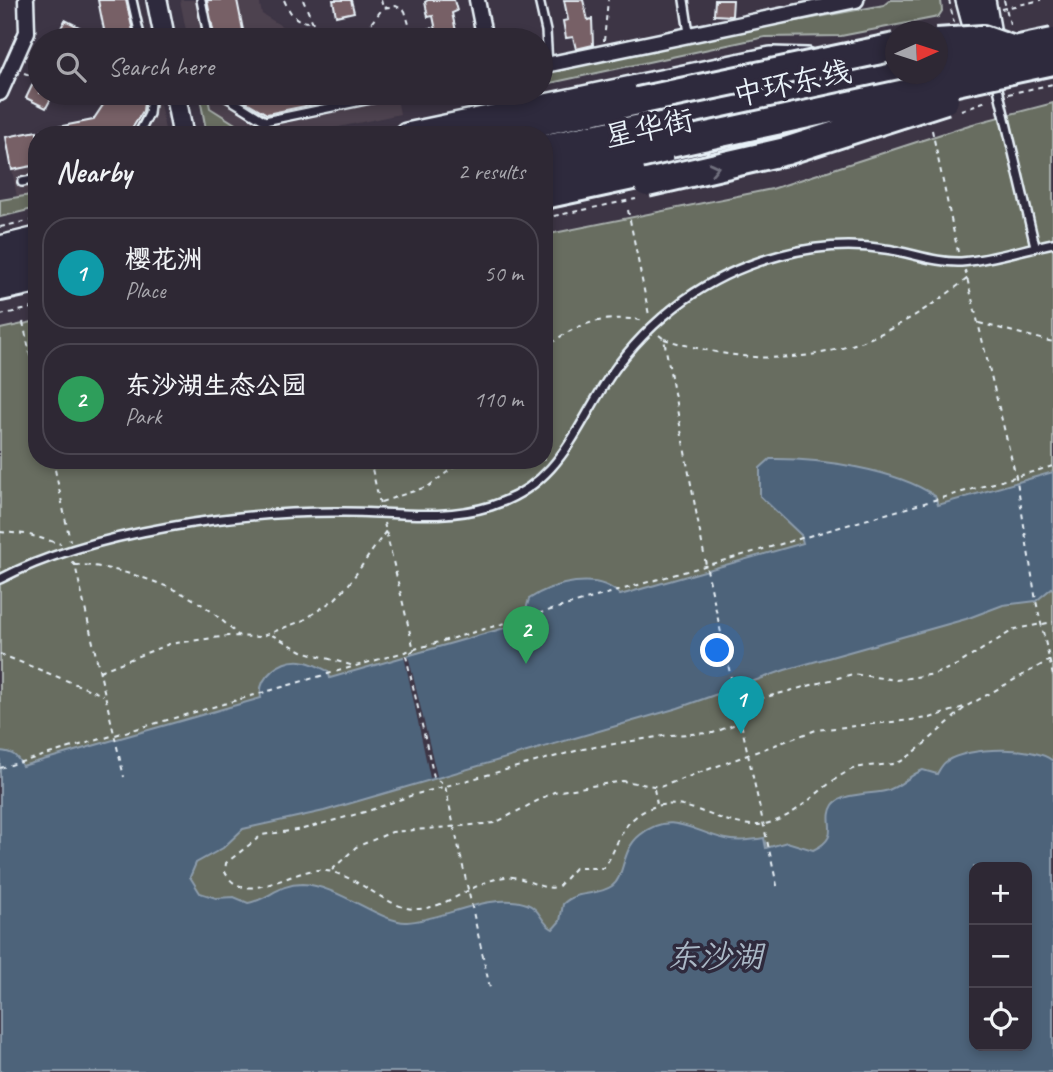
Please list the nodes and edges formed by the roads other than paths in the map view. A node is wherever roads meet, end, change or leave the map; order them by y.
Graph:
1 (26, 0) edge
2 (132, 0) edge
3 (157, 0) edge
4 (201, 0) edge
5 (477, 0) edge
6 (539, 0) edge
7 (684, 0) edge
8 (856, 0) edge
9 (966, 0) edge
10 (985, 0) edge
11 (138, 28) edge
12 (163, 28) edge
13 (207, 28) edge
14 (483, 28) edge
15 (545, 28) edge
16 (1053, 30) edge
17 (689, 33) junction
18 (948, 41) edge
19 (1053, 42) edge
20 (885, 49) edge
21 (948, 51) edge
22 (1000, 58) junction
23 (885, 61) edge
24 (1053, 61) edge
25 (553, 63) edge
26 (948, 65) edge
27 (852, 68) junction
28 (1053, 70) edge
29 (885, 78) edge
30 (0, 93) edge
31 (150, 105) edge
32 (177, 105) edge
33 (239, 105) edge
34 (342, 105) edge
35 (551, 105) edge
36 (553, 105) edge
37 (143, 126) edge
38 (181, 126) edge
39 (450, 126) edge
40 (521, 126) edge
41 (553, 132) edge
42 (553, 146) edge
43 (693, 151) junction
44 (553, 169) edge
45 (28, 181) edge
46 (553, 181) edge
47 (22, 182) dead end
48 (553, 193) edge
49 (553, 203) edge
50 (28, 241) edge
51 (1053, 243) edge
52 (1035, 246) junction
53 (0, 248) edge
54 (28, 257) edge
55 (0, 263) edge
56 (28, 281) edge
57 (0, 287) edge
58 (28, 293) edge
59 (28, 299) edge
60 (0, 301) edge
61 (553, 467) edge
62 (551, 469) edge
63 (0, 579) edge

1 - 30 street
2 - 11 lane
3 - 12 main road
4 - 13 lane
5 - 14 street
6 - 15 lane
7 - 17 lane
8 - 17 street
9 - 22 main road
10 - 22 main road
16 - 22 main road, 星华街
17 - 25 street
18 - 22 highway, bridge
19 - 22 highway, 中环东线, bridge
20 - 40 highway, bridge
21 - 22 main road, 星华街
22 - 24 highway, 中环东线, bridge
22 - 26 highway, 中环东线, bridge
22 - 28 main road, 星华街
22 - 43 main road, 星华街
22 - 44 highway, 中环东线, bridge
49 -> 22 highway, bridge
22 - 52 lane
23 - 27 main road, 星华街
27 - 36 main road
27 - 41 main road, 星华街
29 - 42 highway, 中环东线
31 - 37 lane
32 - 38 main road
33 - 34 lane
35 - 39 main road
43 - 46 main road, 星华街
43 - 48 highway
45 - 47 lane
50 - 53 main road
51 - 52 lane
52 - 61 lane
54 - 55 highway
56 - 57 highway
58 - 60 main road
59 - 60 highway
62 - 63 lane

